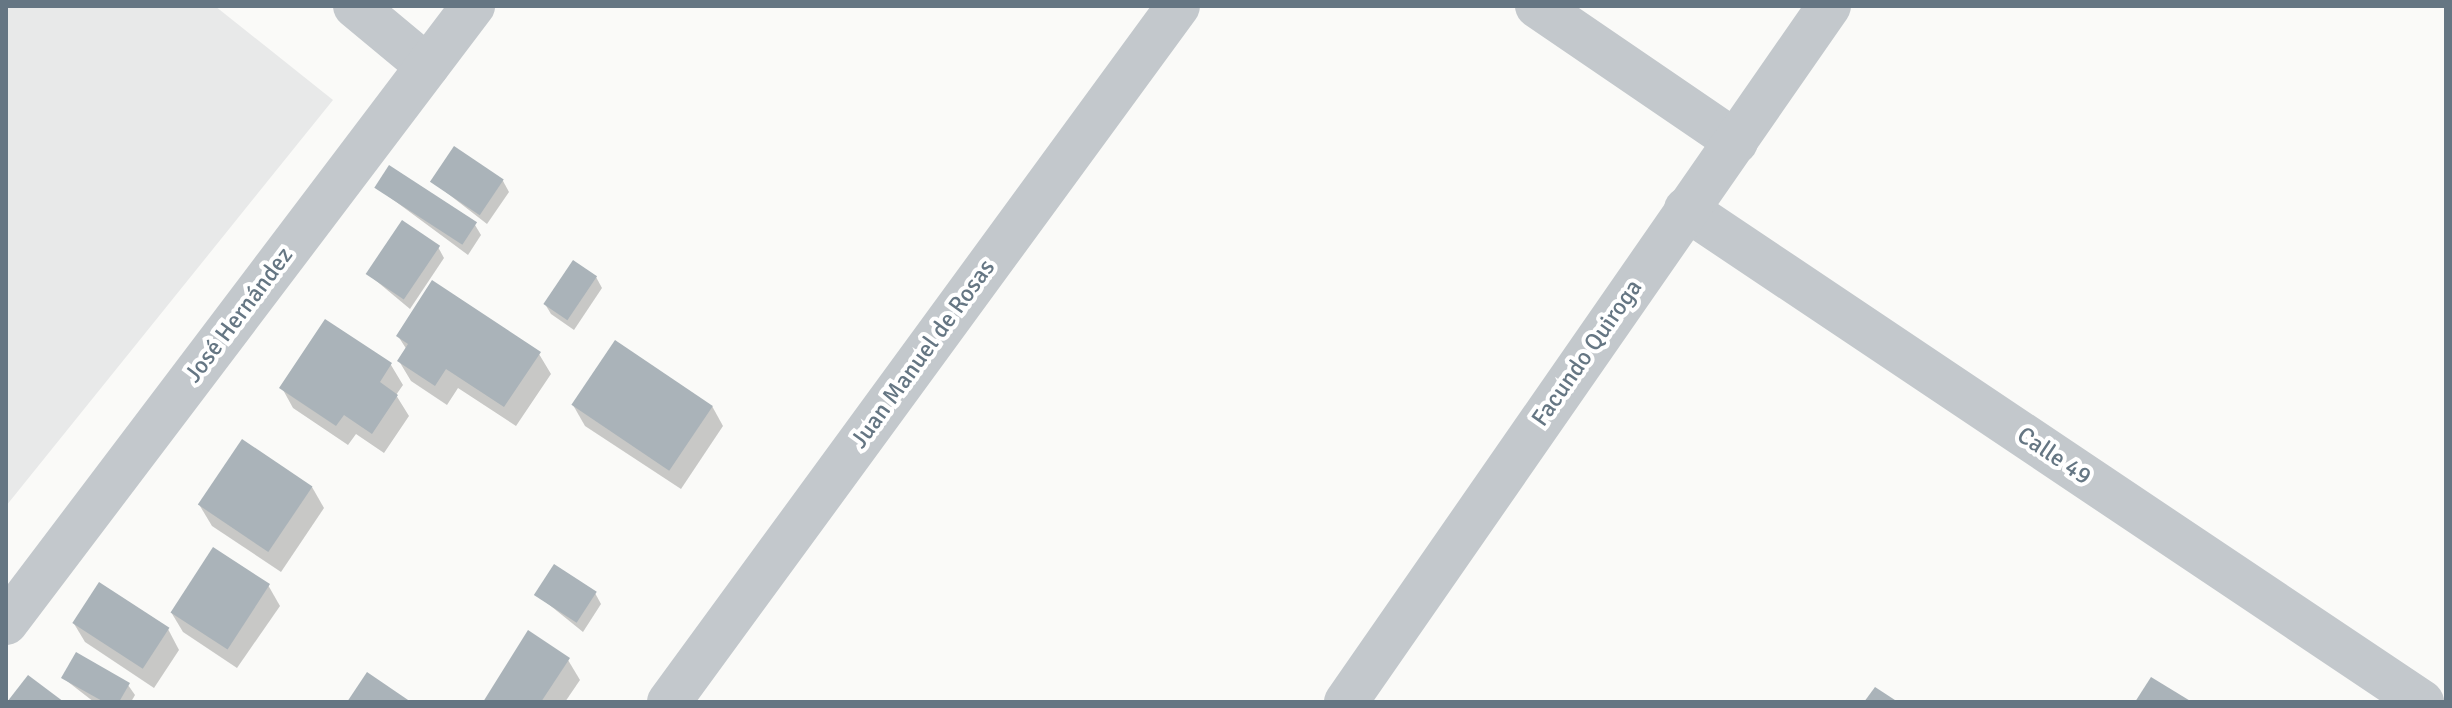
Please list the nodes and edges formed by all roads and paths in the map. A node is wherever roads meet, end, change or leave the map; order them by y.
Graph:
1 (355, 6) edge
2 (473, 6) edge
3 (1178, 6) edge
4 (1537, 6) edge
5 (1829, 6) edge
6 (427, 66) junction
7 (1736, 142) junction
8 (1686, 209) junction
9 (6, 623) edge
10 (669, 702) edge
11 (1346, 702) edge
12 (2422, 702) edge

1 - 6 street
2 - 6 street, José Hernández
3 - 10 street, Juan Manuel de Rosas
4 - 7 street
5 - 7 street, Facundo Quiroga
6 - 9 street, José Hernández
7 - 8 street, Facundo Quiroga
8 - 11 street, Facundo Quiroga
8 - 12 street, Calle 49

